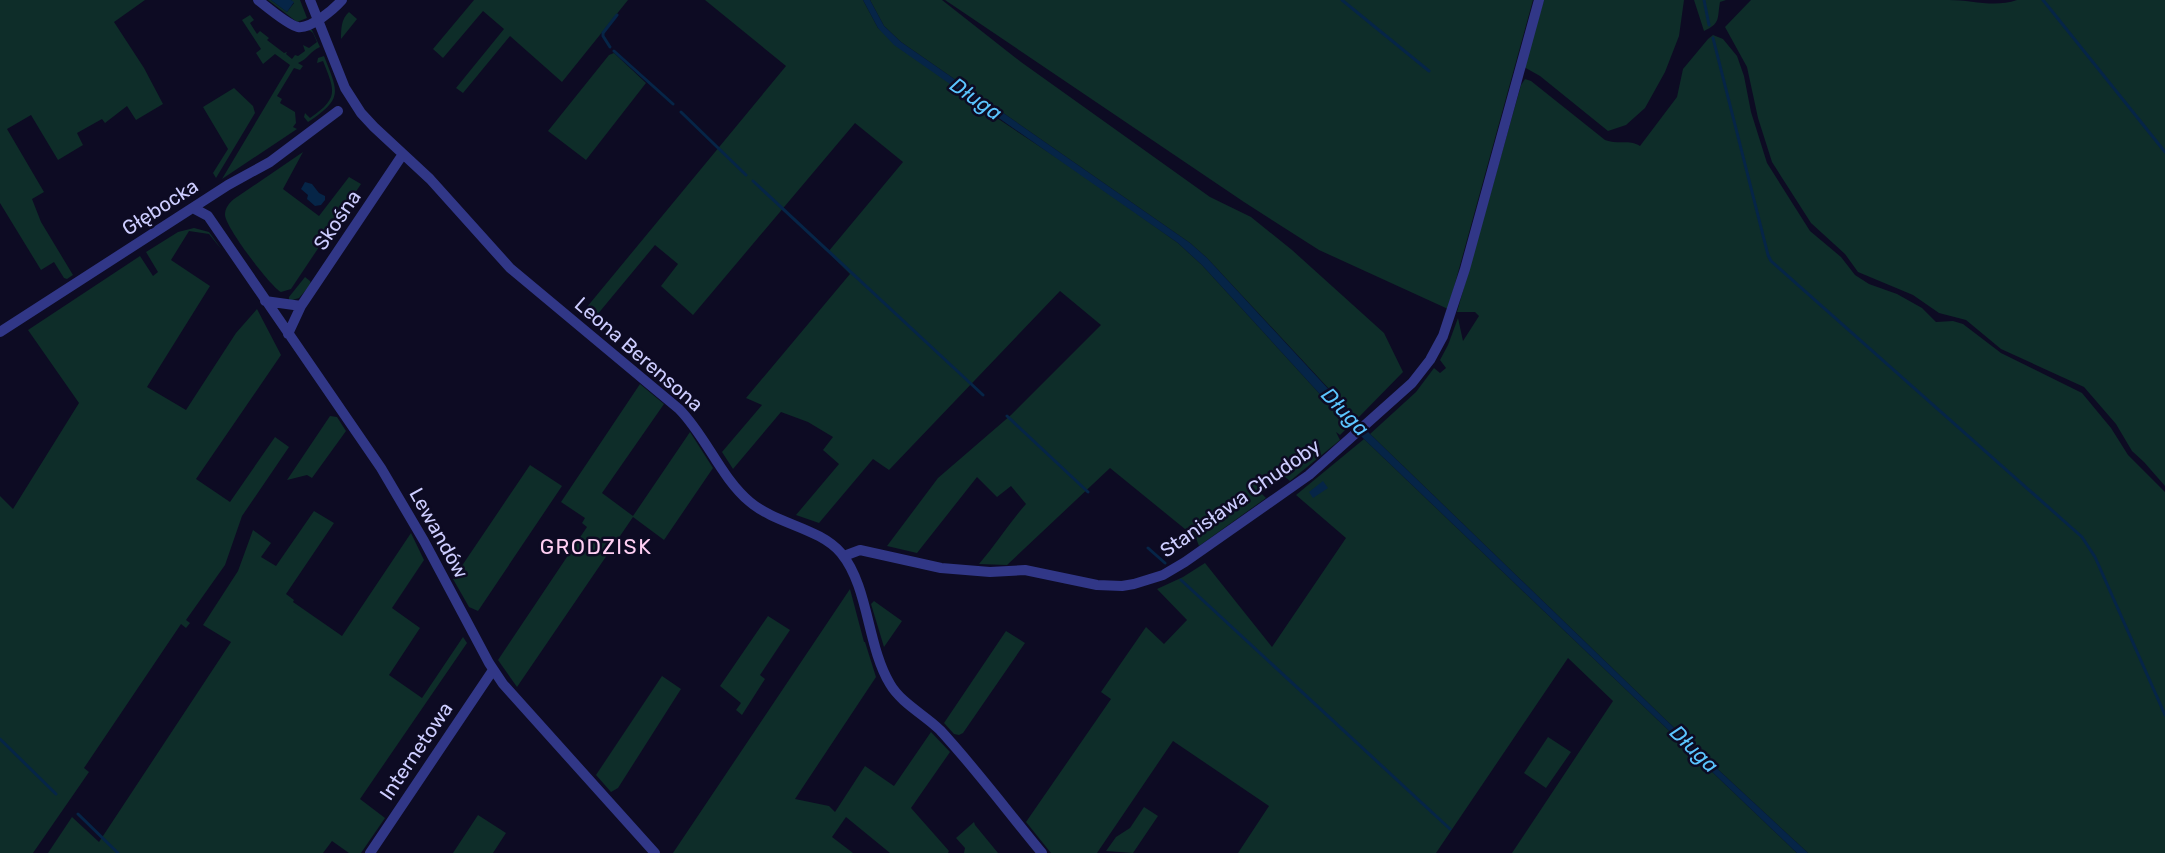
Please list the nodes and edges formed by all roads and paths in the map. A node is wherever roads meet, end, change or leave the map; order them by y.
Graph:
1 (258, 0) edge
2 (310, 0) edge
3 (342, 0) edge
4 (1539, 0) edge
5 (318, 20) junction
6 (345, 87) junction
7 (338, 111) junction
8 (361, 113) junction
9 (403, 154) junction
10 (216, 193) junction
11 (193, 208) junction
12 (208, 216) junction
13 (265, 301) junction
14 (301, 306) junction
15 (0, 332) edge
16 (288, 334) junction
17 (844, 556) junction
18 (493, 670) junction
19 (370, 853) edge
20 (655, 853) edge
21 (1042, 853) edge

1 - 5 street
2 - 5 street, Leona Berensona
3 - 5 street
4 - 17 street, Stanisława Chudoby
5 - 6 street, Leona Berensona
6 - 7 street
6 - 8 street, Leona Berensona
7 - 8 street
7 - 10 street, Głębocka
8 - 9 street, Leona Berensona
9 - 14 street, Skośna
9 - 17 street, Leona Berensona
10 - 11 street, Głębocka
10 - 12 street
11 - 12 street, Lewandów
11 - 15 street, Głębocka
12 - 13 street, Lewandów
13 - 14 street
13 - 16 street, Lewandów
14 - 16 street, Skośna
16 - 18 street, Lewandów
17 - 21 street, Leona Berensona
18 - 19 street, Internetowa
18 - 20 street, Lewandów

